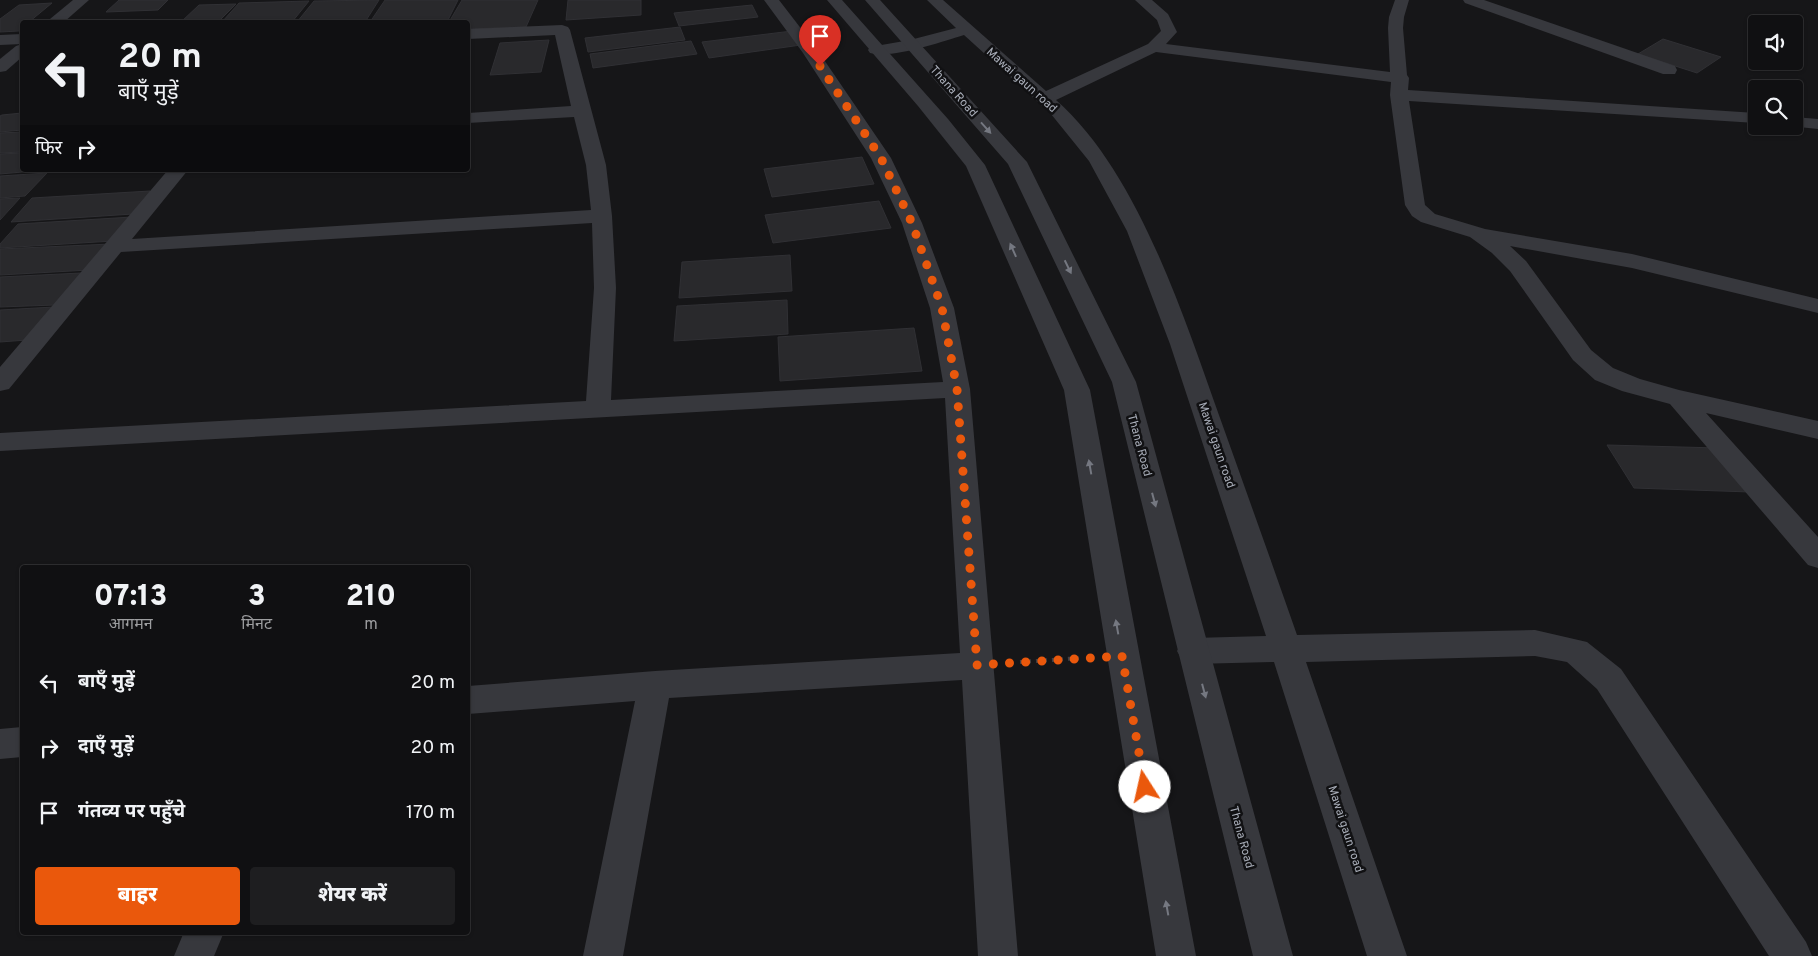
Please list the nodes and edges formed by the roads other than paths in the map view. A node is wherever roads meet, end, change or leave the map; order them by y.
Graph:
1 (82, 0) edge
2 (771, 0) edge
3 (834, 0) edge
4 (872, 0) edge
5 (934, 0) edge
6 (1142, 0) edge
7 (1402, 0) edge
8 (1470, 0) edge
9 (57, 20) edge
10 (966, 30) junction
11 (470, 34) edge
12 (20, 39) edge
13 (0, 40) edge
14 (911, 45) junction
15 (1154, 47) junction
16 (876, 50) junction
17 (20, 53) edge
18 (0, 67) edge
19 (1669, 70) dead end
20 (1400, 87) junction
21 (1043, 99) junction
22 (581, 111) junction
23 (1748, 117) edge
24 (470, 118) edge
25 (1803, 123) edge
26 (1818, 124) edge
27 (176, 172) edge
28 (602, 216) junction
29 (1477, 233) junction
30 (115, 246) junction
31 (1818, 306) edge
32 (0, 384) edge
33 (957, 389) junction
34 (1679, 398) junction
35 (598, 410) junction
36 (1818, 430) edge
37 (0, 442) edge
38 (1818, 557) edge
39 (1286, 649) junction
40 (1193, 651) junction
41 (977, 665) junction
42 (655, 685) junction
43 (470, 700) edge
44 (20, 742) edge
45 (0, 744) edge
46 (203, 935) edge
47 (194, 956) edge
48 (603, 956) edge
49 (998, 956) edge
50 (1176, 956) edge
51 (1273, 956) edge
52 (1387, 956) edge
53 (1792, 956) edge

1 - 9 street
2 - 33 street
3 - 16 street
4 - 14 street, Thana Road
5 - 10 street, Mawai gaun road
6 - 15 street
7 - 20 street
8 - 19 street
10 - 14 street
10 - 21 street, Mawai gaun road
11 - 22 street
12 - 13 street
14 - 16 street
14 -> 40 street, Thana Road
15 - 20 street
15 - 21 street
50 -> 16 street
17 - 18 street
20 - 23 street
20 - 29 street
21 - 39 street, Mawai gaun road
22 - 24 street
22 - 28 street
25 - 26 street
27 - 30 street
28 - 30 street
28 - 35 street
29 - 31 street
29 - 34 street
30 - 32 street
33 - 35 street
33 - 41 street
34 - 36 street
34 - 38 street
35 - 37 street
39 - 40 street
39 - 52 street, Mawai gaun road
39 - 53 street
40 -> 51 street, Thana Road
41 - 42 street
41 - 49 street
42 - 43 street
42 - 48 street
44 - 45 street
46 - 47 street

